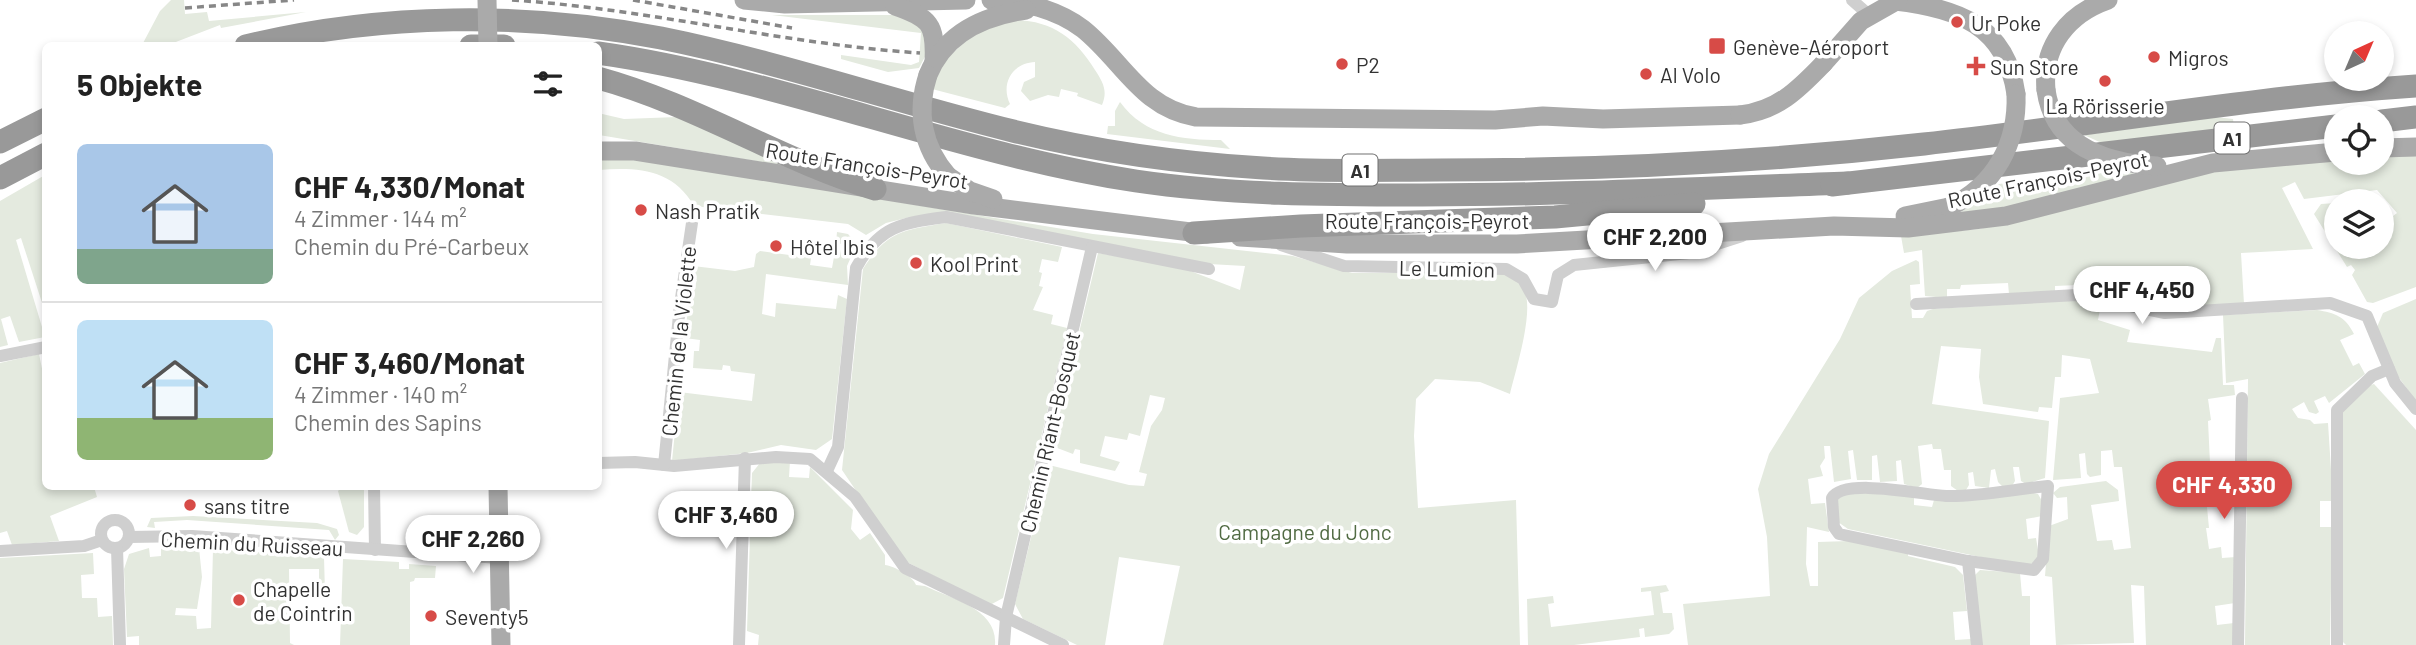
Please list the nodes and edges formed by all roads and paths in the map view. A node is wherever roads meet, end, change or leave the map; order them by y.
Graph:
1 (487, 0) edge
2 (744, 0) edge
3 (966, 0) edge
4 (991, 0) edge
5 (1852, 0) edge
6 (2108, 0) edge
7 (1897, 1) edge
8 (888, 3) junction
9 (1041, 8) junction
10 (1868, 15) junction
11 (266, 42) edge
12 (488, 42) edge
13 (602, 54) edge
14 (931, 69) junction
15 (602, 79) edge
16 (2416, 84) edge
17 (2416, 117) edge
18 (2394, 120) edge
19 (42, 121) edge
20 (2324, 127) edge
21 (0, 142) edge
22 (2416, 146) edge
23 (2394, 147) edge
24 (602, 151) edge
25 (2324, 153) edge
26 (42, 156) edge
27 (2213, 163) junction
28 (0, 178) edge
29 (1848, 183) junction
30 (875, 189) junction
31 (1029, 211) junction
32 (693, 216) dead end
33 (1834, 226) junction
34 (1752, 232) junction
35 (1194, 233) junction
36 (1269, 240) junction
37 (1092, 247) junction
38 (1209, 269) dead end
39 (1916, 304) dead end
40 (42, 348) edge
41 (0, 356) edge
42 (2389, 369) junction
43 (2242, 398) dead end
44 (2416, 410) edge
45 (745, 458) junction
46 (602, 463) edge
47 (664, 465) junction
48 (827, 471) junction
49 (374, 490) edge
50 (498, 490) edge
51 (129, 537) junction
52 (102, 540) junction
53 (117, 548) junction
54 (375, 550) junction
55 (0, 551) edge
56 (499, 558) junction
57 (1968, 561) junction
58 (1006, 617) junction
59 (120, 645) edge
60 (501, 645) edge
61 (739, 645) edge
62 (1004, 645) edge
63 (1063, 645) edge
64 (1977, 645) edge
65 (2238, 645) edge
66 (2337, 645) edge

1 - 12 main road, bridge
2 - 8 main road
3 - 8 main road
4 - 9 main road
5 - 10 street
6 - 27 main road, bridge
7 - 10 main road
7 - 33 main road, bridge
8 - 14 main road
9 - 10 main road, bridge
9 - 14 main road
11 - 16 highway, A1
13 - 29 highway, A1
14 - 31 main road, bridge
15 - 30 highway
17 - 18 highway
19 - 21 highway
20 - 29 highway, A1
22 - 23 main road
24 - 30 main road, Route François-Peyrot
25 - 27 main road, Route François-Peyrot
26 - 28 highway
27 - 33 main road, Route François-Peyrot
29 - 35 highway
30 - 31 main road, Route François-Peyrot
31 - 35 main road, Route François-Peyrot
32 - 47 street, Chemin de la Violette
33 - 34 main road, Route François-Peyrot
34 - 36 main road, Route François-Peyrot
34 - 36 street, Le Lumion
35 - 36 main road, Route François-Peyrot
37 - 38 street
37 - 48 street
37 - 58 street, Chemin Riant-Bosquet
39 - 42 street
40 - 41 street
42 - 44 street
42 - 66 street
43 - 65 street
45 - 47 street
45 - 48 street
45 - 61 street
46 - 47 street
48 - 58 street
49 - 54 street
50 - 56 main road
51 - 52 street
51 - 53 street
51 - 54 street, Chemin du Ruisseau
52 - 53 street
52 - 55 street
53 - 59 street
54 - 56 street, Chemin du Ruisseau
56 - 60 main road
57 - 57 street
57 - 64 street
58 - 62 street, Chemin Riant-Bosquet
58 - 63 street

